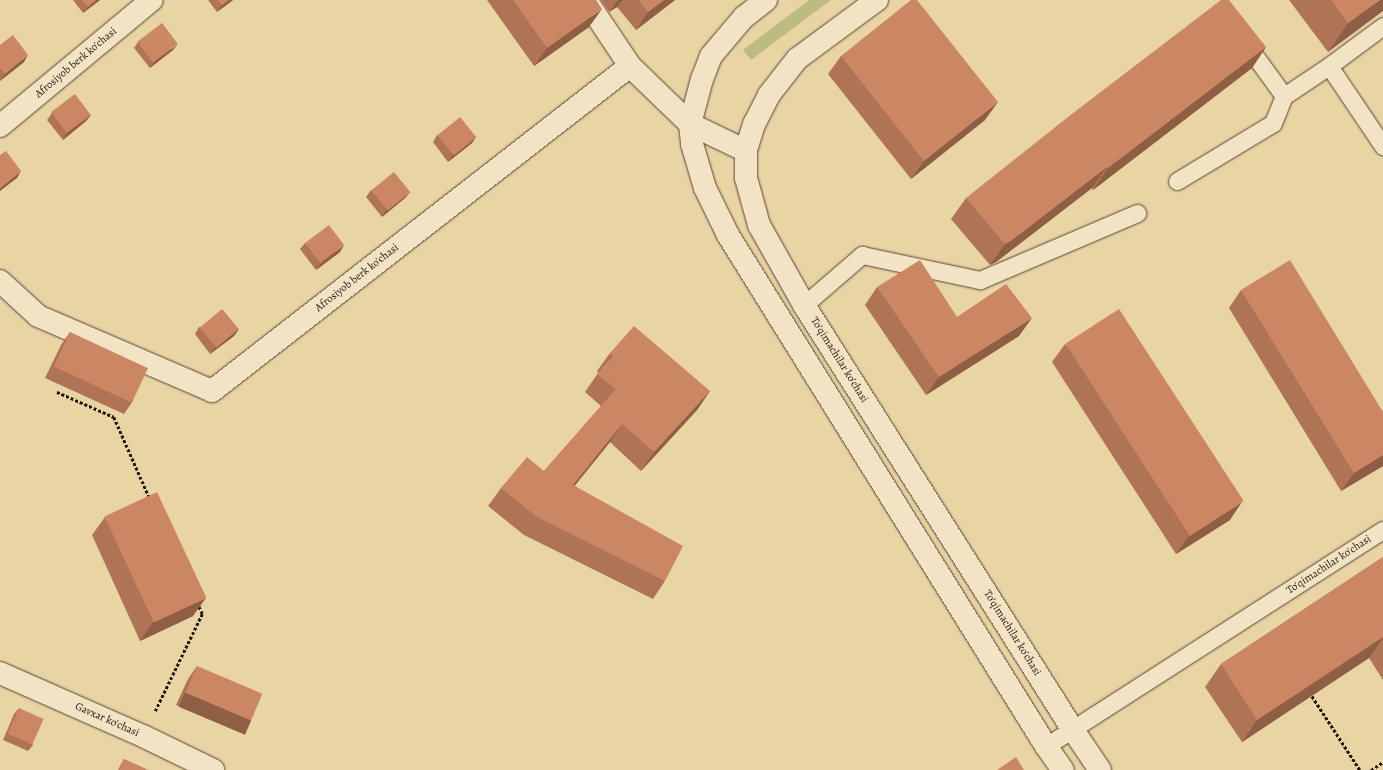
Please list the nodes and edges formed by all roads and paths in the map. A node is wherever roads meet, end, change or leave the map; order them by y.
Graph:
1 (152, 0) edge
2 (586, 0) edge
3 (766, 0) edge
4 (877, 0) edge
5 (1233, 26) edge
6 (1383, 26) edge
7 (630, 66) junction
8 (1329, 66) junction
9 (1284, 96) junction
10 (690, 124) junction
11 (0, 126) edge
12 (1383, 146) edge
13 (746, 151) junction
14 (1176, 181) dead end
15 (1137, 213) dead end
16 (0, 281) edge
17 (804, 305) junction
18 (57, 392) dead end
19 (151, 502) edge
20 (1383, 530) edge
21 (195, 600) edge
22 (0, 673) edge
23 (1312, 696) edge
24 (1073, 730) junction
25 (145, 737) junction
26 (1046, 746) junction
27 (1383, 762) edge
28 (213, 770) edge
29 (1063, 770) edge
30 (1100, 770) edge
31 (1360, 770) edge
32 (1371, 770) edge

1 - 11 main road, Afrosiyob berk ko'chasi
2 - 7 main road
3 - 10 main road
4 - 13 main road, To'qimachilar ko'chasi
5 - 9 lane
6 - 8 lane
7 - 10 main road
7 - 16 main road, Afrosiyob berk ko'chasi
8 - 9 lane
8 - 12 lane
9 - 14 lane
10 - 13 main road
10 - 26 main road
13 - 17 main road, To'qimachilar ko'chasi
15 - 17 lane
17 - 24 main road, To'qimachilar ko'chasi
18 - 19 path
20 - 24 lane, To'qimachilar ko'chasi
21 - 25 path
22 - 25 main road, Gavxar ko'chasi
23 - 31 path
24 - 26 lane, To'qimachilar ko'chasi
24 - 30 main road, To'qimachilar ko'chasi
25 - 28 main road, Gavxar ko'chasi
26 - 29 main road
27 - 32 path

